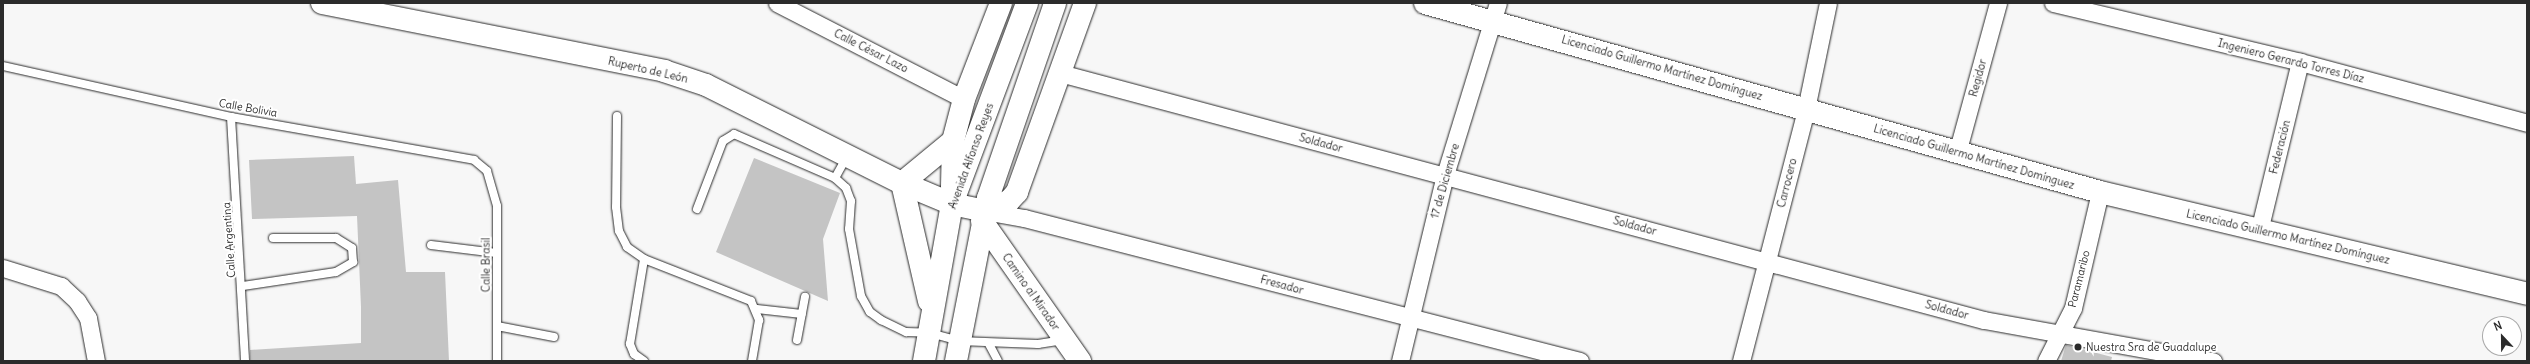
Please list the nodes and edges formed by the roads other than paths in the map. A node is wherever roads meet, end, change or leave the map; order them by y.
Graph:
1 (322, 3) edge
2 (777, 3) edge
3 (1001, 3) edge
4 (1027, 3) edge
5 (1054, 3) edge
6 (1085, 3) edge
7 (1426, 3) edge
8 (1828, 3) edge
9 (1998, 3) edge
10 (2053, 3) edge
11 (1495, 12) edge
12 (2300, 62) junction
13 (3, 66) edge
14 (1060, 73) junction
15 (964, 99) junction
16 (1806, 109) junction
17 (617, 116) dead end
18 (231, 117) junction
19 (2527, 123) edge
20 (953, 141) junction
21 (1957, 153) junction
22 (848, 154) junction
23 (487, 171) joint
24 (1445, 175) junction
25 (835, 178) junction
26 (902, 183) junction
27 (2100, 192) junction
28 (952, 204) junction
29 (697, 209) dead end
30 (983, 216) junction
31 (2260, 231) junction
32 (273, 238) dead end
33 (431, 245) dead end
34 (497, 253) junction
35 (644, 259) junction
36 (1767, 261) junction
37 (3, 268) edge
38 (243, 286) junction
39 (2527, 294) edge
40 (805, 297) dead end
41 (757, 309) junction
42 (932, 311) junction
43 (802, 314) junction
44 (1410, 318) junction
45 (497, 326) junction
46 (930, 333) junction
47 (2061, 335) junction
48 (554, 337) dead end
49 (797, 340) dead end
50 (1064, 340) junction
51 (990, 344) junction
52 (957, 351) edge
53 (96, 361) edge
54 (245, 361) edge
55 (497, 361) edge
56 (644, 361) edge
57 (752, 361) edge
58 (924, 361) edge
59 (998, 361) edge
60 (1080, 361) edge
61 (1400, 361) edge
62 (1580, 361) edge
63 (1741, 361) edge
64 (2046, 361) edge
65 (2210, 361) edge

1 - 22 street, Ruperto de León
2 - 15 street, Calle César Lazo
3 - 15 street
4 - 28 street, Avenida Alfonso Reyes
5 - 30 street
6 - 14 street
7 - 11 street, Licenciado Guillermo Martínez Domínguez
8 - 16 street, Carrocero
9 - 21 street, Regidor
10 - 12 street, Ingeniero Gerardo Torres Díaz
11 - 16 street, Licenciado Guillermo Martínez Domínguez
11 - 24 street, 17 de Diciembre
12 - 19 street, Ingeniero Gerardo Torres Díaz
12 - 31 street, Federación
13 - 18 lane, Calle Bolivia
14 - 24 street, Soldador
14 - 30 street
15 - 20 street
16 - 21 street, Licenciado Guillermo Martínez Domínguez
16 - 36 street, Carrocero
17 - 35 lane
18 - 23 lane, Calle Bolivia
18 - 38 lane, Calle Argentina
20 - 26 street
20 - 28 street
21 - 27 street, Licenciado Guillermo Martínez Domínguez
22 - 25 lane
22 - 26 street, Ruperto de León
23 - 34 lane, Calle Brasil
24 - 36 street, Soldador
24 - 44 street, 17 de Diciembre
25 - 29 lane
25 - 46 lane
26 - 28 street, Ruperto de León
26 - 42 street
27 - 31 street, Licenciado Guillermo Martínez Domínguez
27 - 47 street, Paramaribo
28 - 30 street, Ruperto de León
28 - 42 street, Avenida Alfonso Reyes
30 - 44 street, Fresador
30 - 50 street, Camino al Mirador
30 - 52 street
31 - 39 street, Licenciado Guillermo Martínez Domínguez
32 - 38 lane
33 - 34 lane
34 - 45 lane, Calle Brasil
35 - 41 lane
35 - 56 lane
36 - 47 street, Soldador
36 - 63 street, Carrocero
37 - 53 street
38 - 54 lane, Calle Argentina
40 - 43 lane
41 - 43 lane
41 - 57 lane
42 - 46 street, Avenida Alfonso Reyes
43 - 49 lane
44 - 61 street, 17 de Diciembre
44 - 62 street, Fresador
45 - 48 lane
45 - 55 lane, Calle Brasil
46 - 52 lane
46 - 58 street, Avenida Alfonso Reyes
47 - 64 street, Paramaribo
47 - 65 street, Soldador
50 - 51 lane
50 - 60 street, Camino al Mirador
51 - 52 lane
51 - 59 lane

